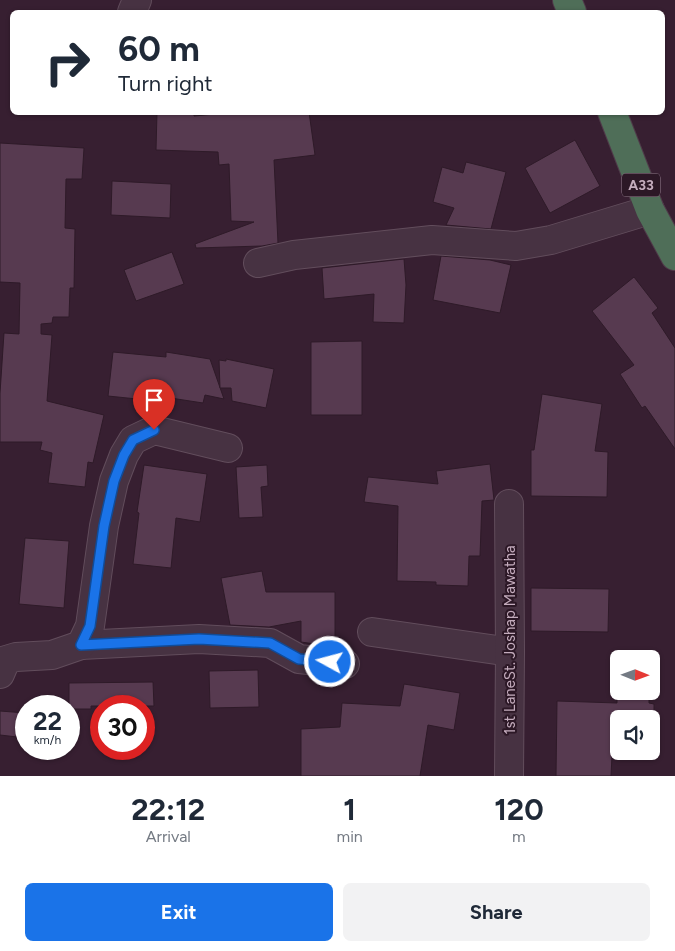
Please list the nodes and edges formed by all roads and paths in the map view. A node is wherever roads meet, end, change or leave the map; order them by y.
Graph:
1 (613, 115) edge
2 (650, 210) junction
3 (675, 256) edge
4 (258, 263) dead end
5 (228, 448) dead end
6 (509, 504) dead end
7 (372, 632) dead end
8 (81, 645) junction
9 (510, 652) junction
10 (345, 664) dead end
11 (0, 674) edge
12 (509, 776) edge

1 - 2 highway, A33
2 - 3 highway, A33
2 - 4 street
5 - 8 street
6 - 9 street, 1st LaneSt. Joshap Mawatha
7 - 9 street
8 - 10 street
8 - 11 street
9 - 12 street, 1st LaneSt. Joshap Mawatha

